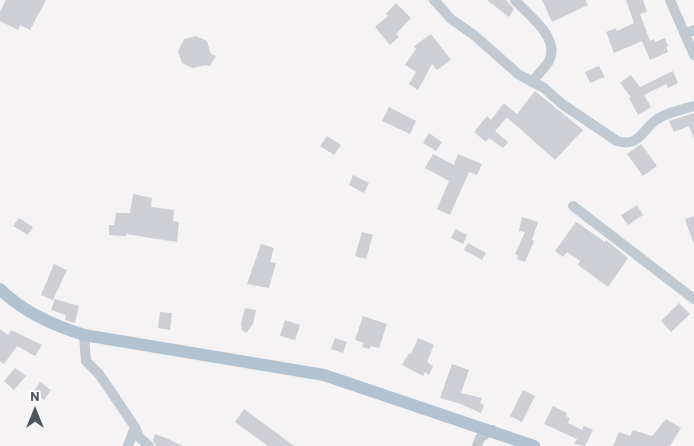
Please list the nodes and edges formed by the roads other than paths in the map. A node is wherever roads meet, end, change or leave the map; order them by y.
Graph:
1 (434, 0) edge
2 (515, 0) edge
3 (670, 0) edge
4 (691, 32) edge
5 (694, 55) edge
6 (532, 82) junction
7 (694, 106) edge
8 (573, 206) dead end
9 (0, 289) edge
10 (694, 299) edge
11 (84, 335) junction
12 (135, 427) junction
13 (492, 430) junction
14 (128, 446) edge
15 (149, 446) edge
16 (477, 446) edge
17 (534, 446) edge

1 - 6 street
2 - 6 street
3 - 4 street
4 - 5 street
6 - 7 street
8 - 10 street
9 - 11 main road
11 - 12 street
11 - 13 main road
12 - 14 street
12 - 15 street
13 - 16 street
13 - 17 main road

